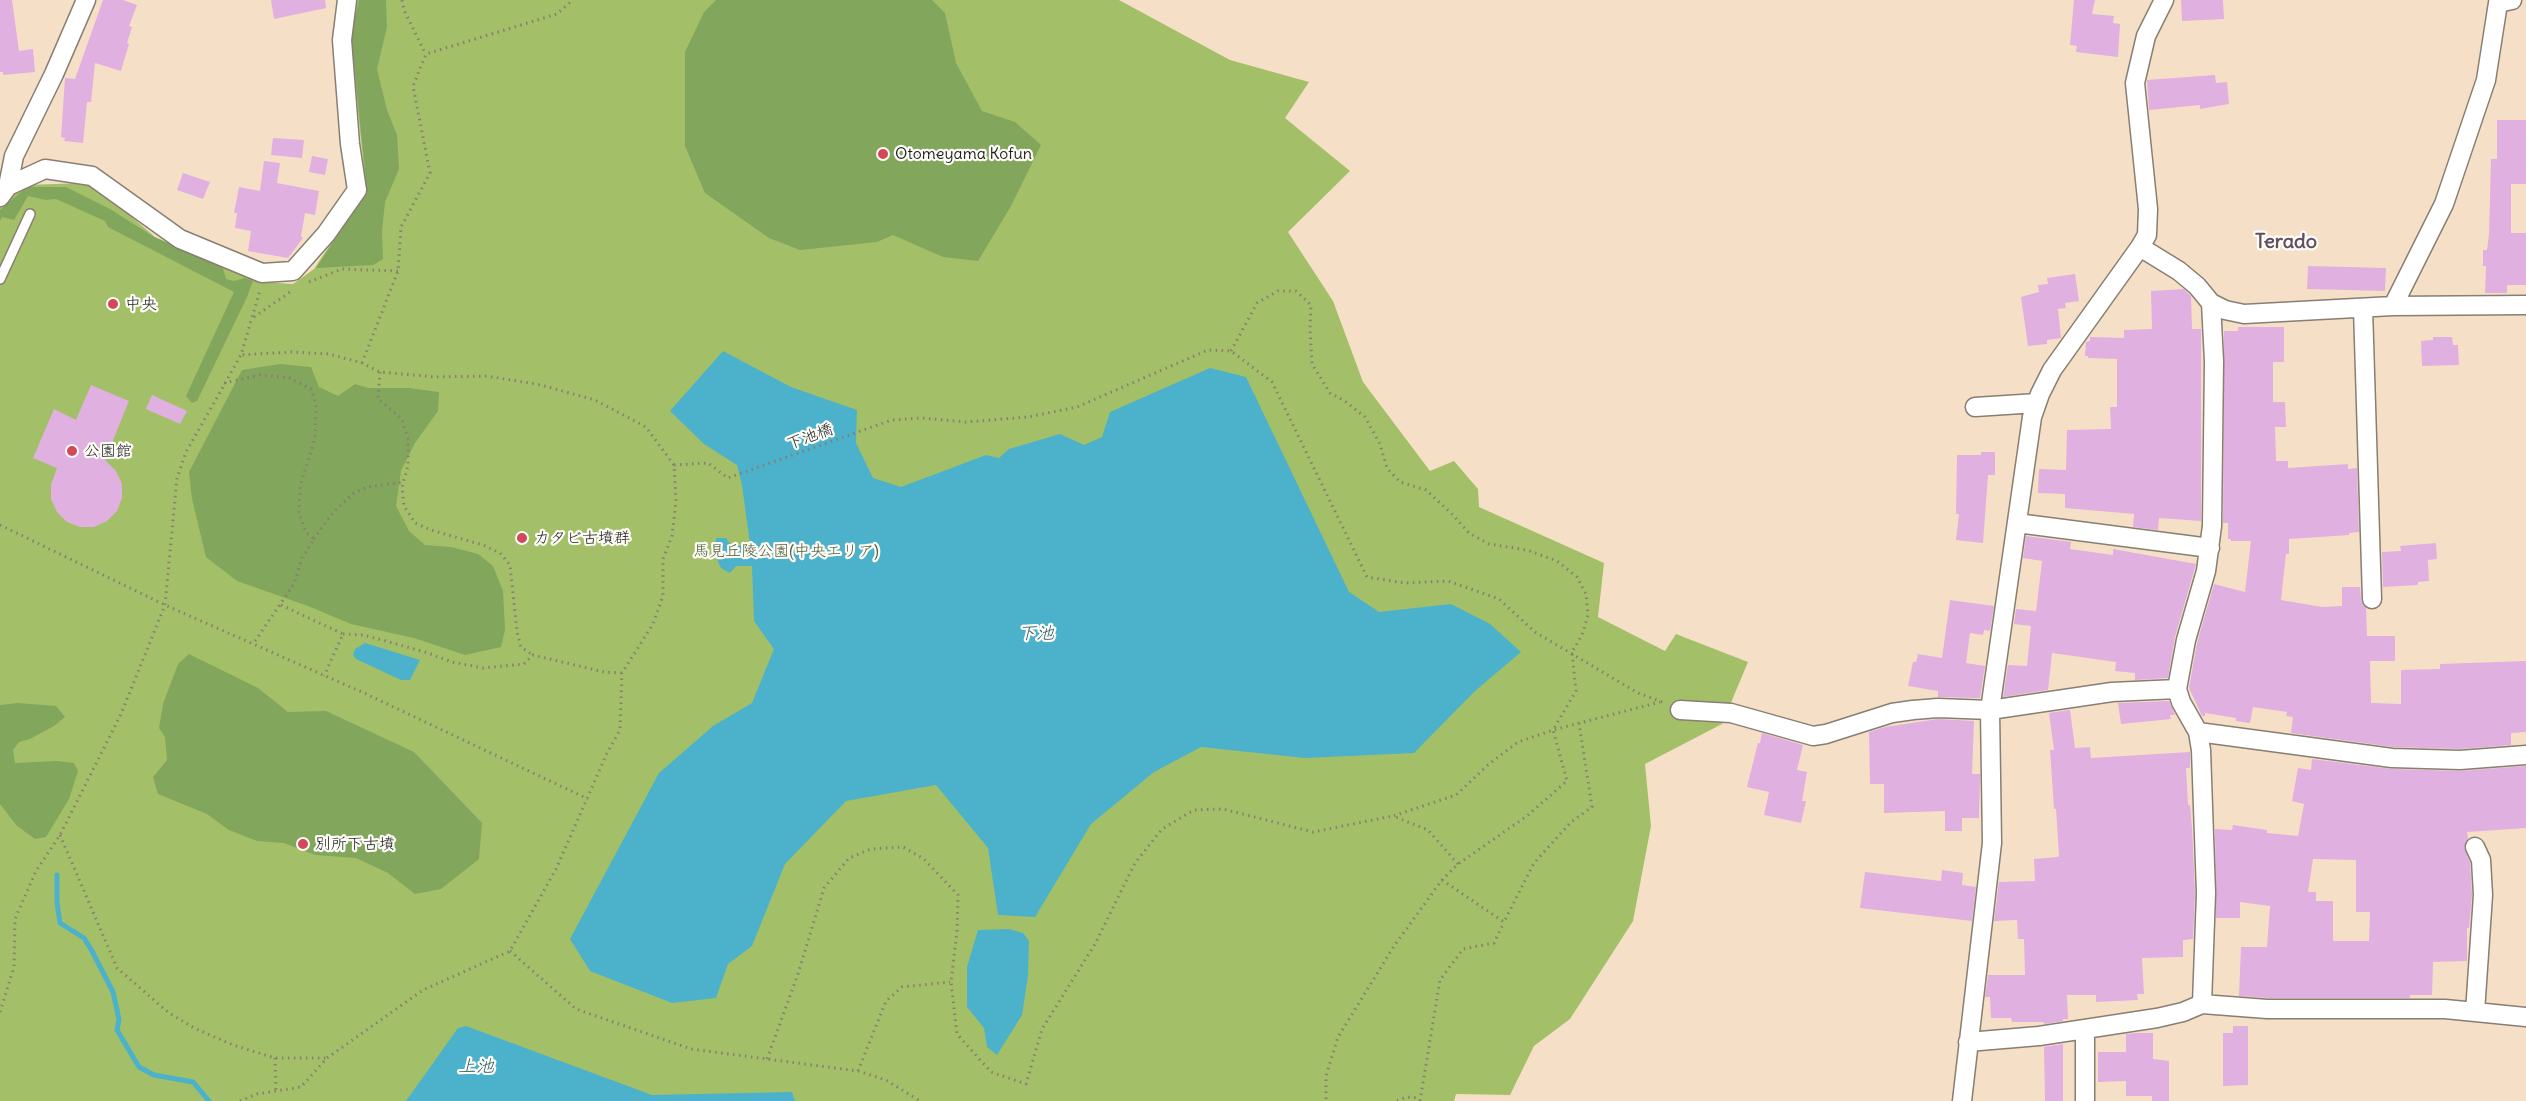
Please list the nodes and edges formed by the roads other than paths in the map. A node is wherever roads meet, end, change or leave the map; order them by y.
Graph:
1 (86, 0) edge
2 (347, 0) edge
3 (2164, 0) edge
4 (2512, 0) edge
5 (4, 191) edge
6 (30, 214) dead end
7 (2140, 248) junction
8 (0, 279) edge
9 (2211, 303) junction
10 (2526, 305) edge
11 (2392, 306) junction
12 (2363, 308) junction
13 (2037, 403) junction
14 (1975, 406) dead end
15 (2017, 523) junction
16 (2210, 548) junction
17 (2372, 599) dead end
18 (2177, 688) junction
19 (1680, 710) road end
20 (1990, 710) junction
21 (2198, 732) junction
22 (2526, 755) edge
23 (2475, 847) dead end
24 (2202, 1004) junction
25 (2475, 1012) junction
26 (2526, 1017) edge
27 (2085, 1029) junction
28 (1968, 1042) junction
29 (1962, 1101) edge
30 (2085, 1101) edge

1 - 5 street
2 - 5 street
3 - 7 street
4 - 11 street
6 - 8 lane
7 - 9 street
7 - 13 street
9 - 12 street
9 - 16 street
10 - 11 street
11 - 12 street
12 - 17 street
13 - 14 street
13 - 15 street
15 - 16 street
15 - 20 street
16 - 18 street
18 - 20 street
18 - 21 street
19 - 20 street
20 - 28 street
21 - 22 street
21 - 24 street
23 - 25 street
24 - 25 street
24 - 27 street
25 - 26 street
27 - 28 street
27 - 30 street
28 - 29 street

